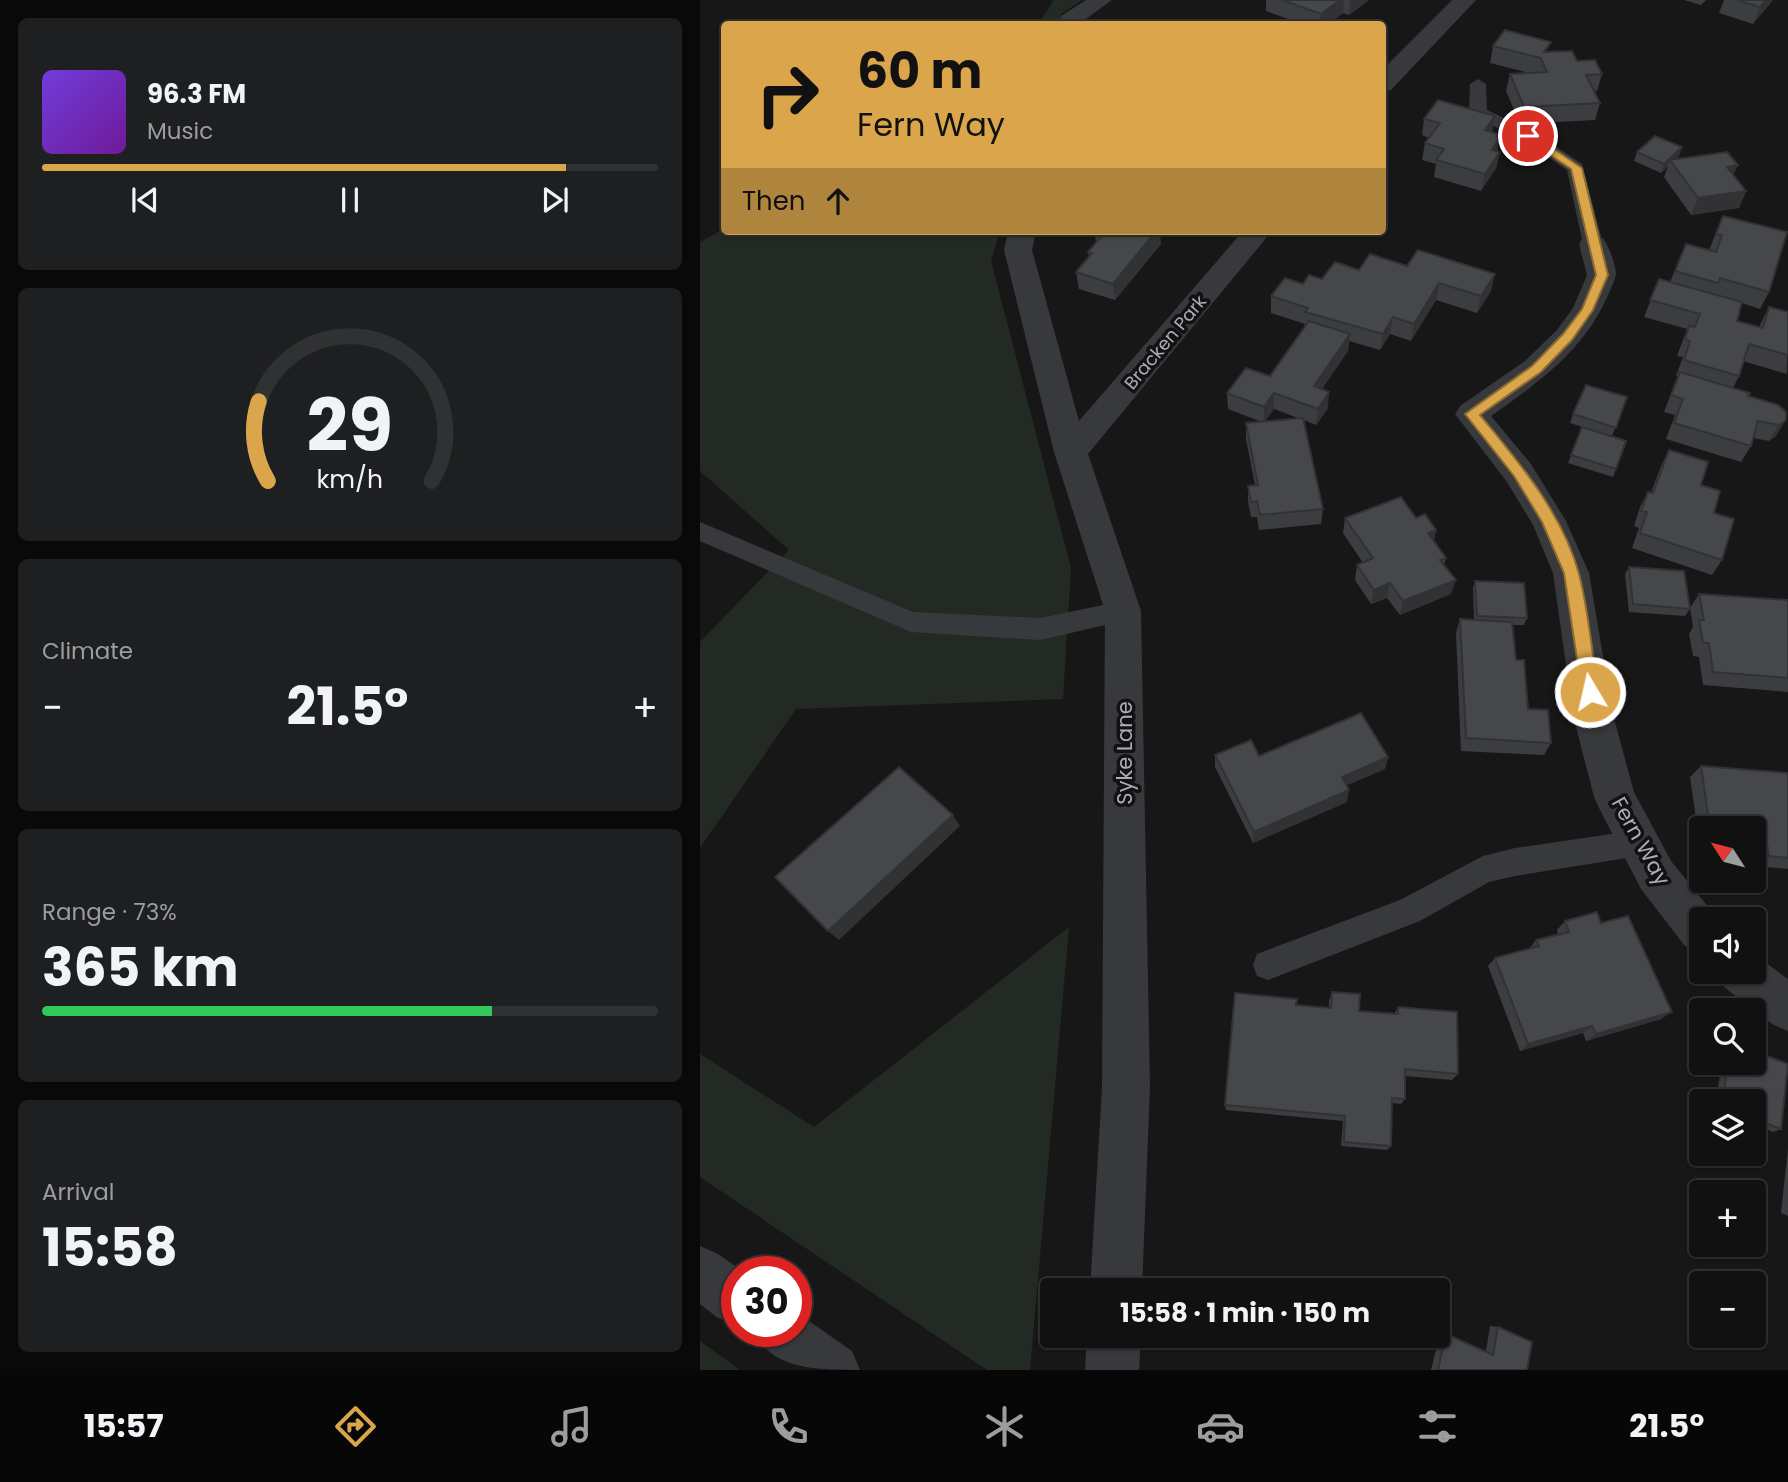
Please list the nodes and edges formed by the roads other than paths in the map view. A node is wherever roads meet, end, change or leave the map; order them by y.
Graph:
1 (1101, 0) edge
2 (1465, 0) edge
3 (1072, 21) edge
4 (1386, 81) edge
5 (1478, 83) dead end
6 (1021, 235) edge
7 (1255, 235) edge
8 (1593, 244) joint
9 (1071, 452) junction
10 (700, 531) edge
11 (1123, 611) junction
12 (1639, 843) junction
13 (1689, 915) edge
14 (1268, 965) dead end
15 (1757, 984) edge
16 (1788, 1008) edge
17 (700, 1272) edge
18 (1117, 1278) edge
19 (721, 1287) edge
20 (801, 1347) edge
21 (1113, 1348) edge
22 (832, 1370) edge
23 (1112, 1370) edge

1 - 3 street
2 - 4 street
5 - 8 lane
6 - 9 street, Syke Lane
7 - 9 street, Bracken Park
8 - 12 street, Fern Way
9 - 11 street, Syke Lane
10 - 11 lane
11 - 18 street, Syke Lane
12 - 13 street, Fern Way
12 - 14 lane
15 - 16 street
17 - 19 street
20 - 22 street
21 - 23 street

